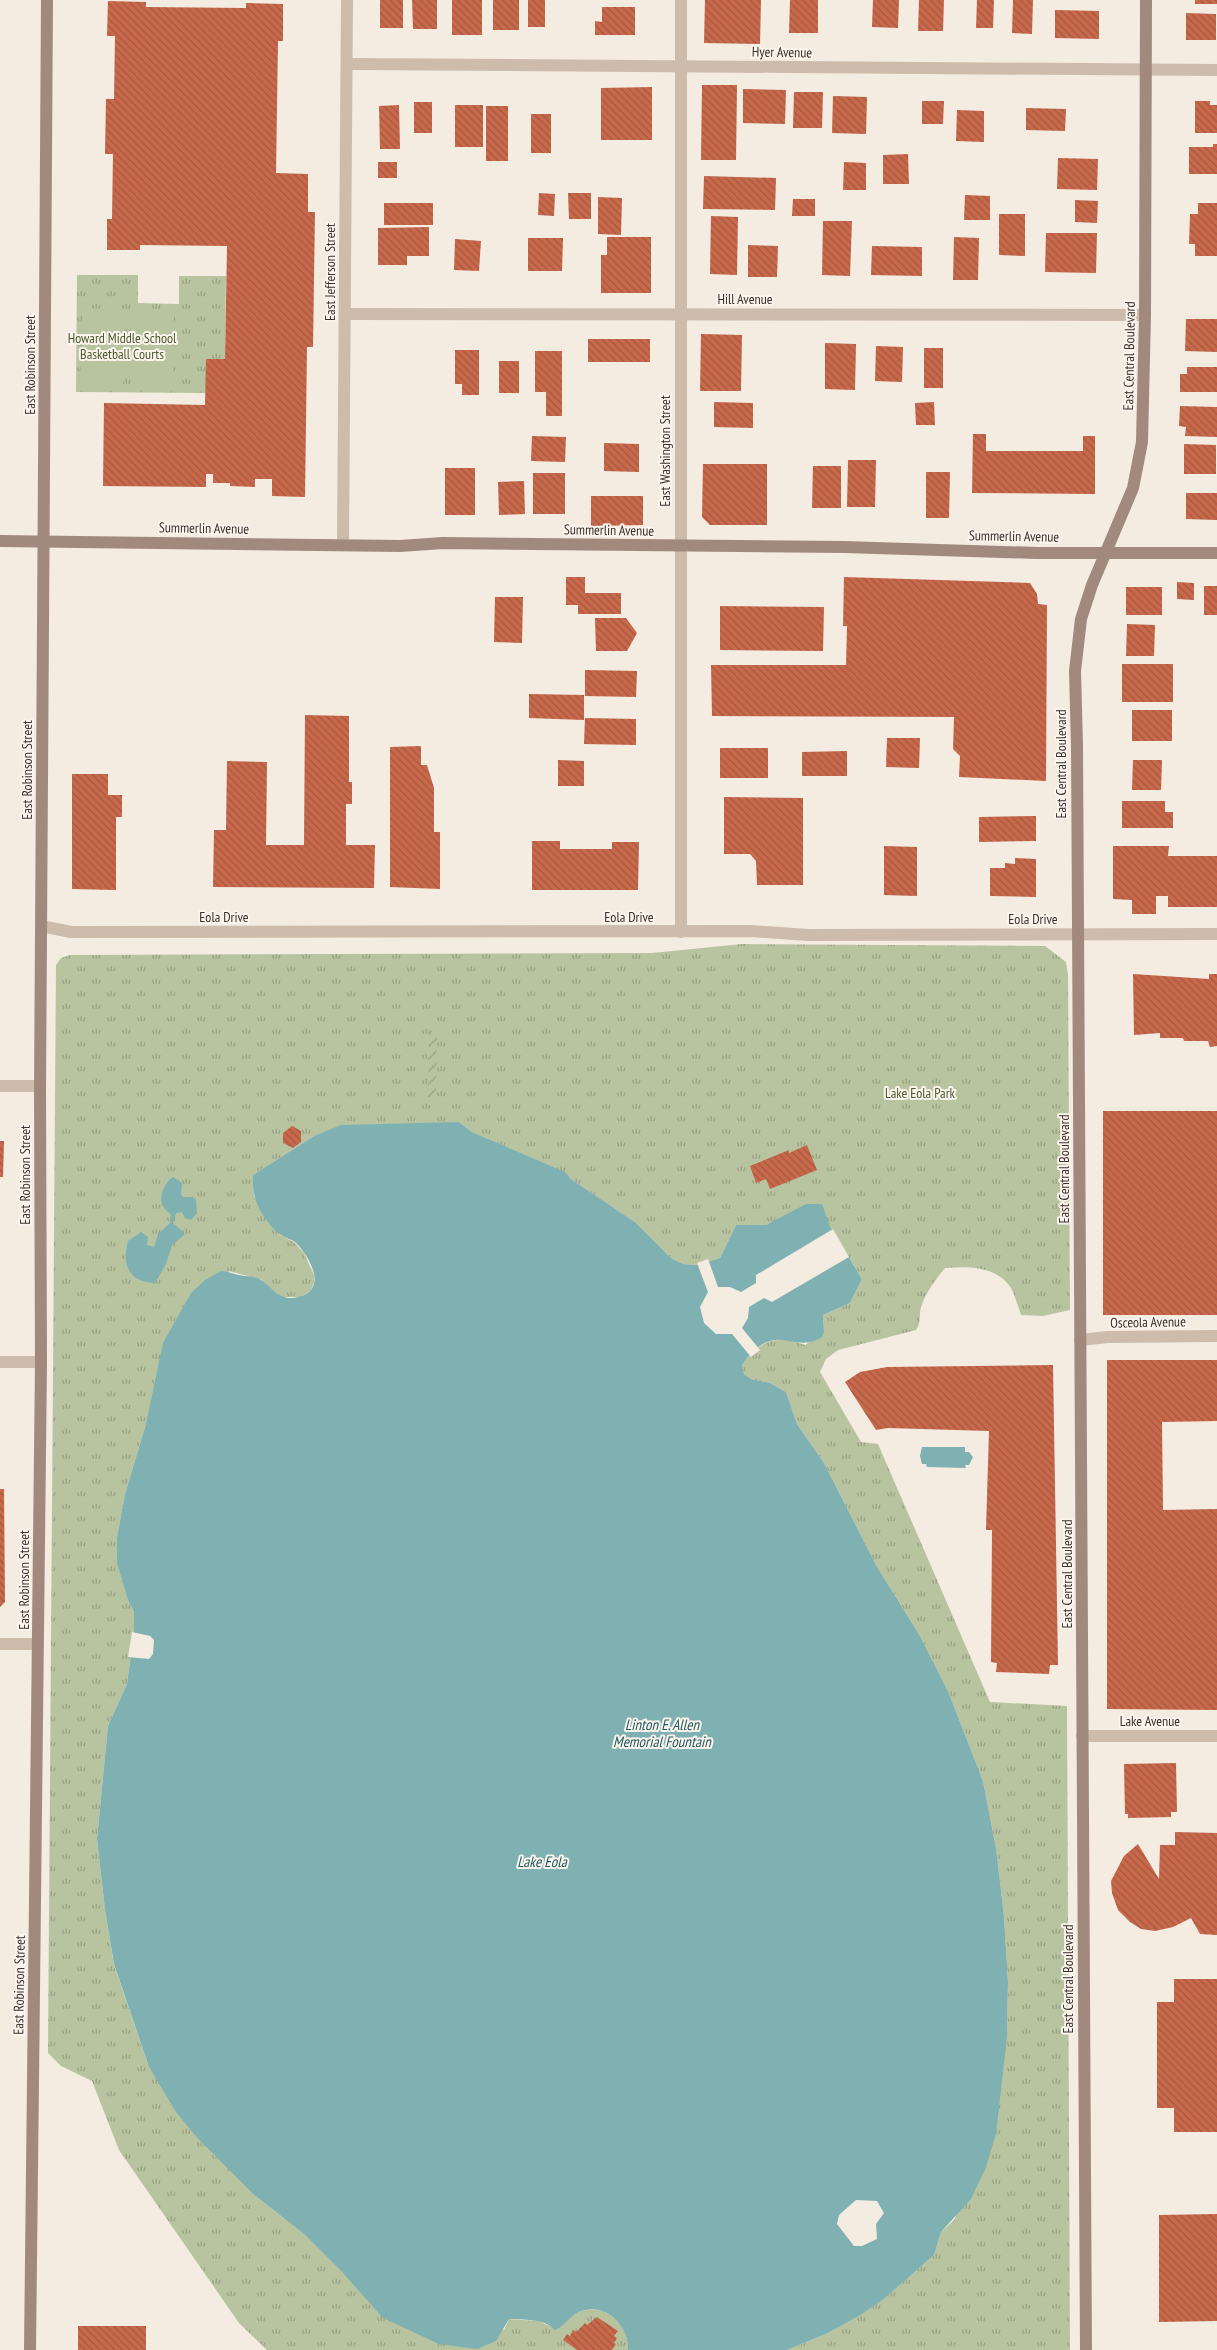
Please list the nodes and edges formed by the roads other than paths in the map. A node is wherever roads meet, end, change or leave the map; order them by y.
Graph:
1 (47, 0) edge
2 (347, 0) edge
3 (681, 0) edge
4 (1146, 0) edge
5 (347, 64) junction
6 (681, 66) junction
7 (1146, 70) junction
8 (1217, 70) edge
9 (345, 314) junction
10 (680, 314) junction
11 (1145, 315) junction
12 (0, 541) edge
13 (44, 541) junction
14 (343, 544) junction
15 (680, 545) junction
16 (1108, 552) junction
17 (1217, 553) edge
18 (41, 926) junction
19 (681, 932) junction
20 (1078, 934) junction
21 (1217, 934) edge
22 (0, 1086) edge
23 (40, 1086) junction
24 (1217, 1336) edge
25 (1080, 1340) junction
26 (0, 1362) edge
27 (41, 1362) junction
28 (0, 1644) edge
29 (38, 1644) junction
30 (1082, 1736) junction
31 (1217, 1736) edge
32 (30, 2350) edge
33 (1086, 2350) edge

1 - 13 street, East Robinson Street
2 - 5 street, East Jefferson Street
3 - 6 street, East Washington Street
4 - 7 street, East Central Boulevard
5 - 6 street, Hyer Avenue
5 - 9 street, East Jefferson Street
6 - 7 street, Hyer Avenue
6 - 10 street, East Washington Street
7 - 8 street, Hyer Avenue
7 - 11 street, East Central Boulevard
9 - 10 street, Hill Avenue
9 - 14 street, East Jefferson Street
10 - 11 street, Hill Avenue
10 - 15 street, East Washington Street
11 - 16 street, East Central Boulevard
12 - 13 street, Summerlin Avenue
13 - 14 street, Summerlin Avenue
13 - 18 street, East Robinson Street
14 - 15 street, Summerlin Avenue
15 - 16 street, Summerlin Avenue
15 - 19 street, East Washington Street
16 - 17 street, Summerlin Avenue
16 - 20 street, East Central Boulevard
18 - 19 street, Eola Drive
18 - 23 street, East Robinson Street
19 - 20 street, Eola Drive
20 - 21 street, Eola Drive
20 - 25 street, East Central Boulevard
22 - 23 street
23 - 27 street, East Robinson Street
24 - 25 street, Osceola Avenue
25 - 30 street, East Central Boulevard
26 - 27 street
27 - 29 street, East Robinson Street
28 - 29 street
29 - 32 street, East Robinson Street
30 - 31 street, Lake Avenue
30 - 33 street, East Central Boulevard

